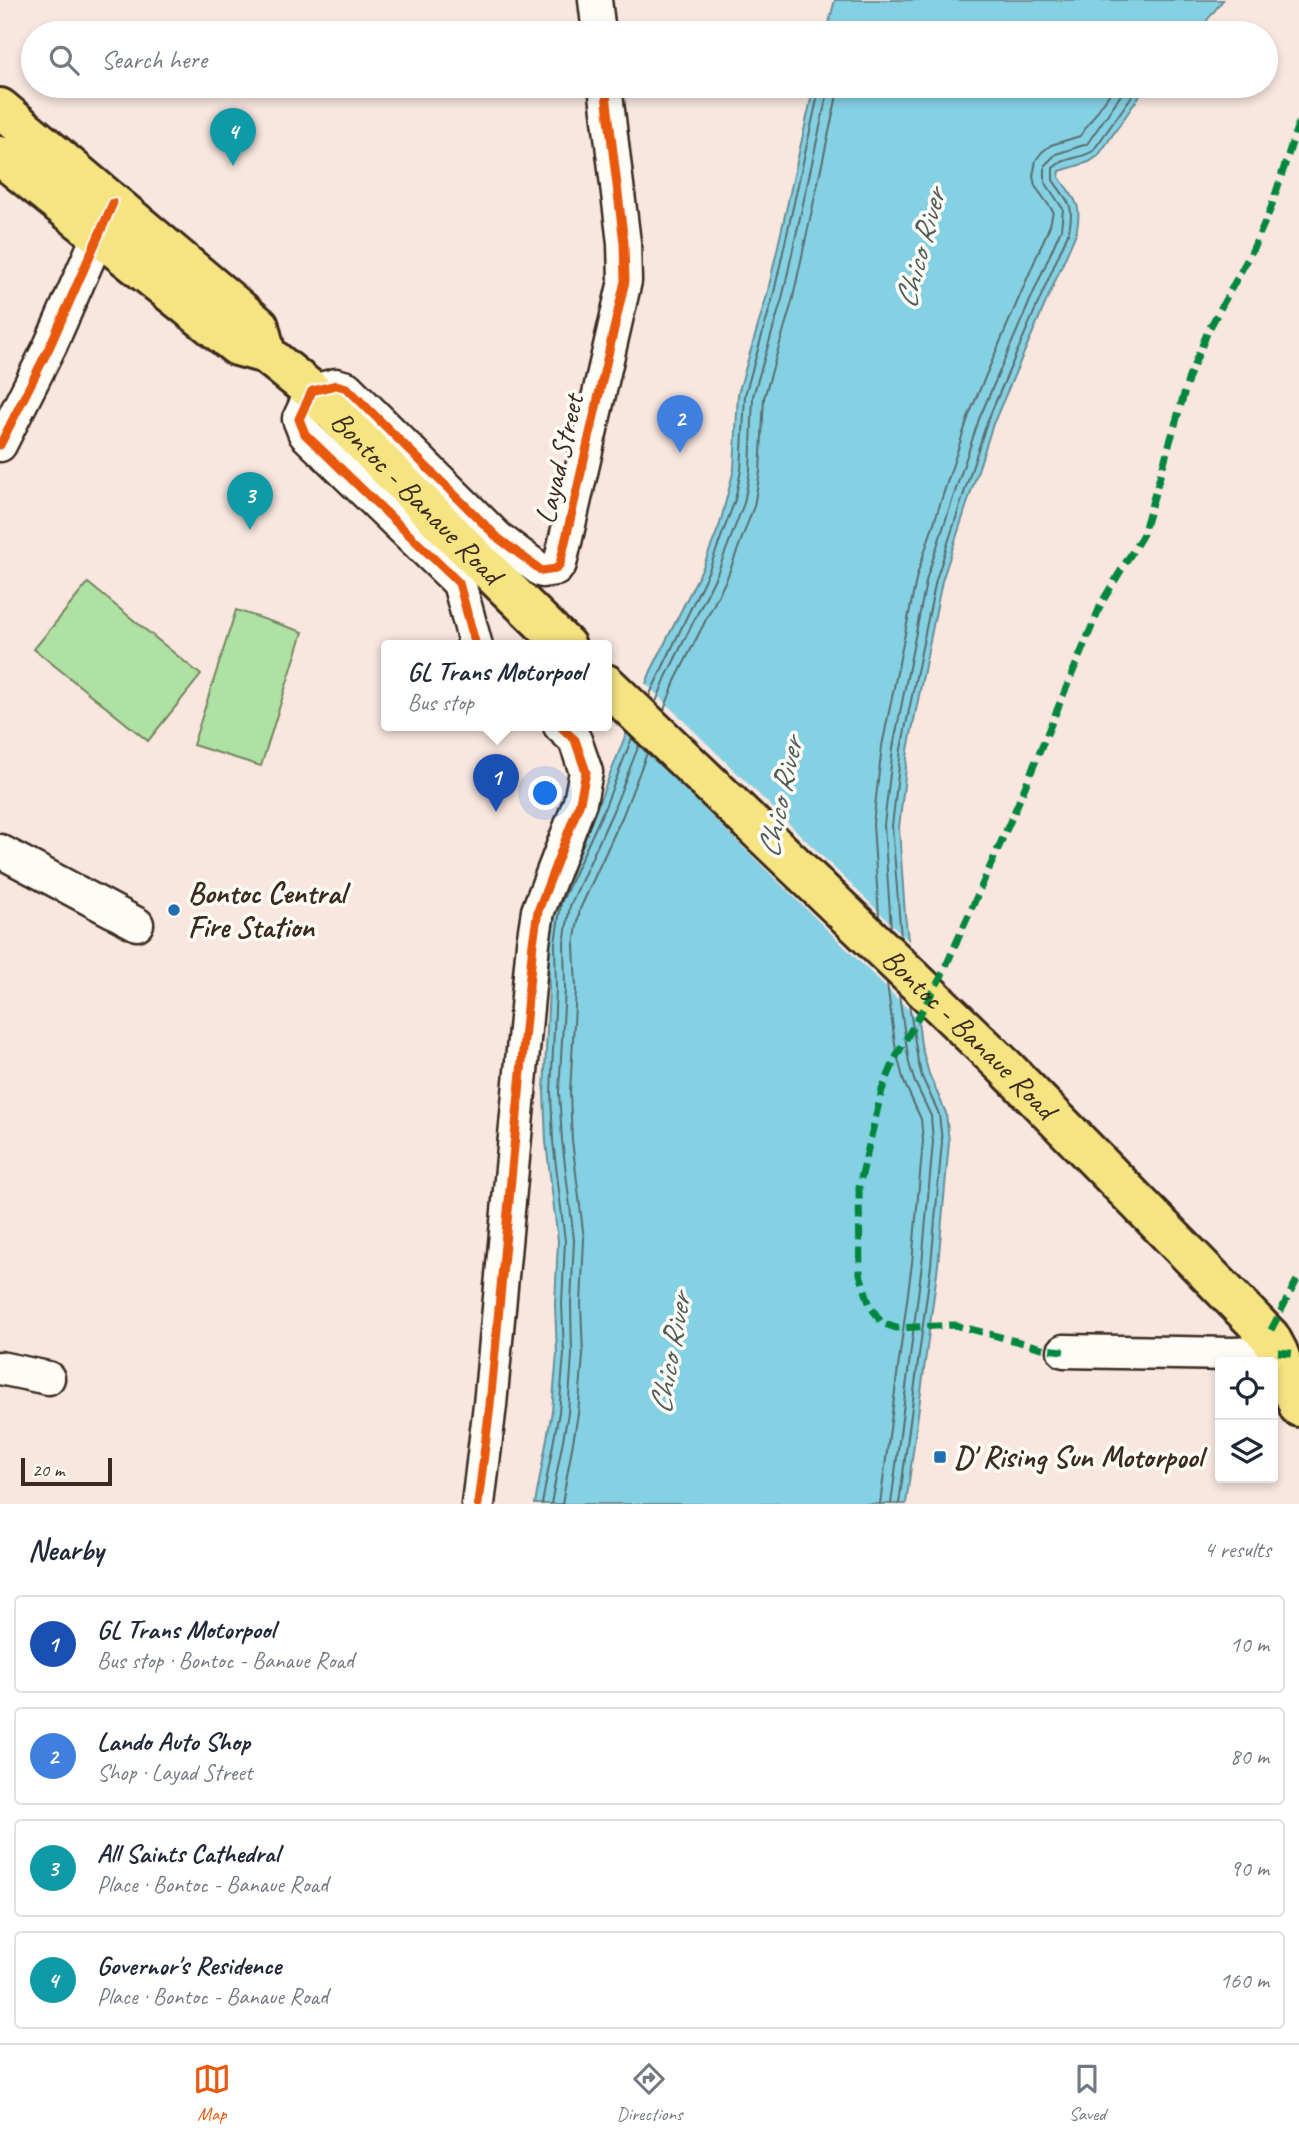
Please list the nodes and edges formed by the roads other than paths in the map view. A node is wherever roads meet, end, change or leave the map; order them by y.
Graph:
1 (595, 0) edge
2 (598, 21) edge
3 (606, 98) edge
4 (0, 108) edge
5 (0, 156) edge
6 (106, 219) junction
7 (312, 391) junction
8 (0, 446) edge
9 (474, 640) edge
10 (560, 640) edge
11 (612, 690) edge
12 (565, 731) edge
13 (0, 851) edge
14 (137, 924) dead end
15 (1064, 1351) dead end
16 (1278, 1352) junction
17 (0, 1368) edge
18 (48, 1378) dead end
19 (1299, 1407) edge
20 (478, 1504) edge

1 - 2 street
3 - 7 street, Layad Street
4 - 6 main road, Bontoc - Banaue Road
5 - 6 main road, Bontoc - Banaue Road
6 - 7 main road, Bontoc - Banaue Road
6 - 8 street
7 - 9 street
7 - 10 main road, Bontoc - Banaue Road
11 - 16 main road, Bontoc - Banaue Road
12 - 20 street
13 - 14 street
15 - 16 street
16 - 19 main road, Bontoc - Banaue Road
17 - 18 street

